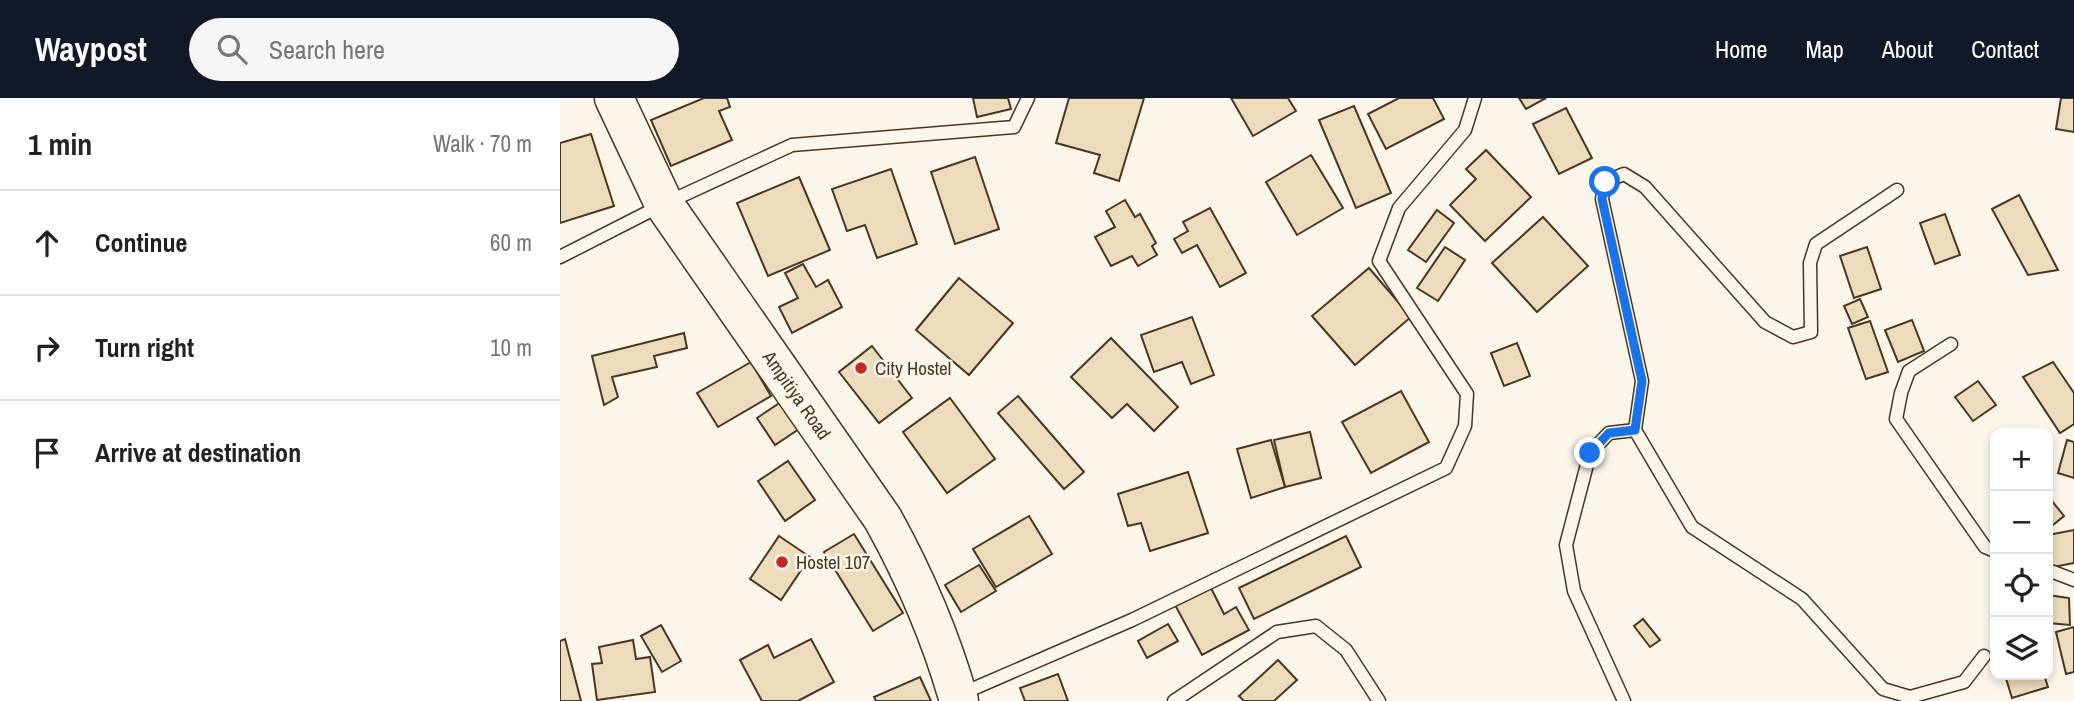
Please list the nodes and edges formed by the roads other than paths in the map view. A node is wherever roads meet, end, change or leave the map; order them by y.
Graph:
1 (614, 98) edge
2 (1028, 98) edge
3 (1475, 98) edge
4 (1897, 190) dead end
5 (664, 204) junction
6 (560, 257) edge
7 (1951, 344) dead end
8 (1635, 430) junction
9 (1990, 549) edge
10 (2053, 572) edge
11 (2074, 580) edge
12 (1984, 656) dead end
13 (959, 698) edge
14 (1174, 701) edge
15 (1379, 701) edge
16 (1624, 701) edge

1 - 5 main road, Ampitiya Road
2 - 5 lane
3 - 13 lane
4 - 8 lane
5 - 6 lane
5 - 13 main road, Ampitiya Road
7 - 9 lane
8 - 12 lane
8 - 16 lane
10 - 11 lane
14 - 15 lane

